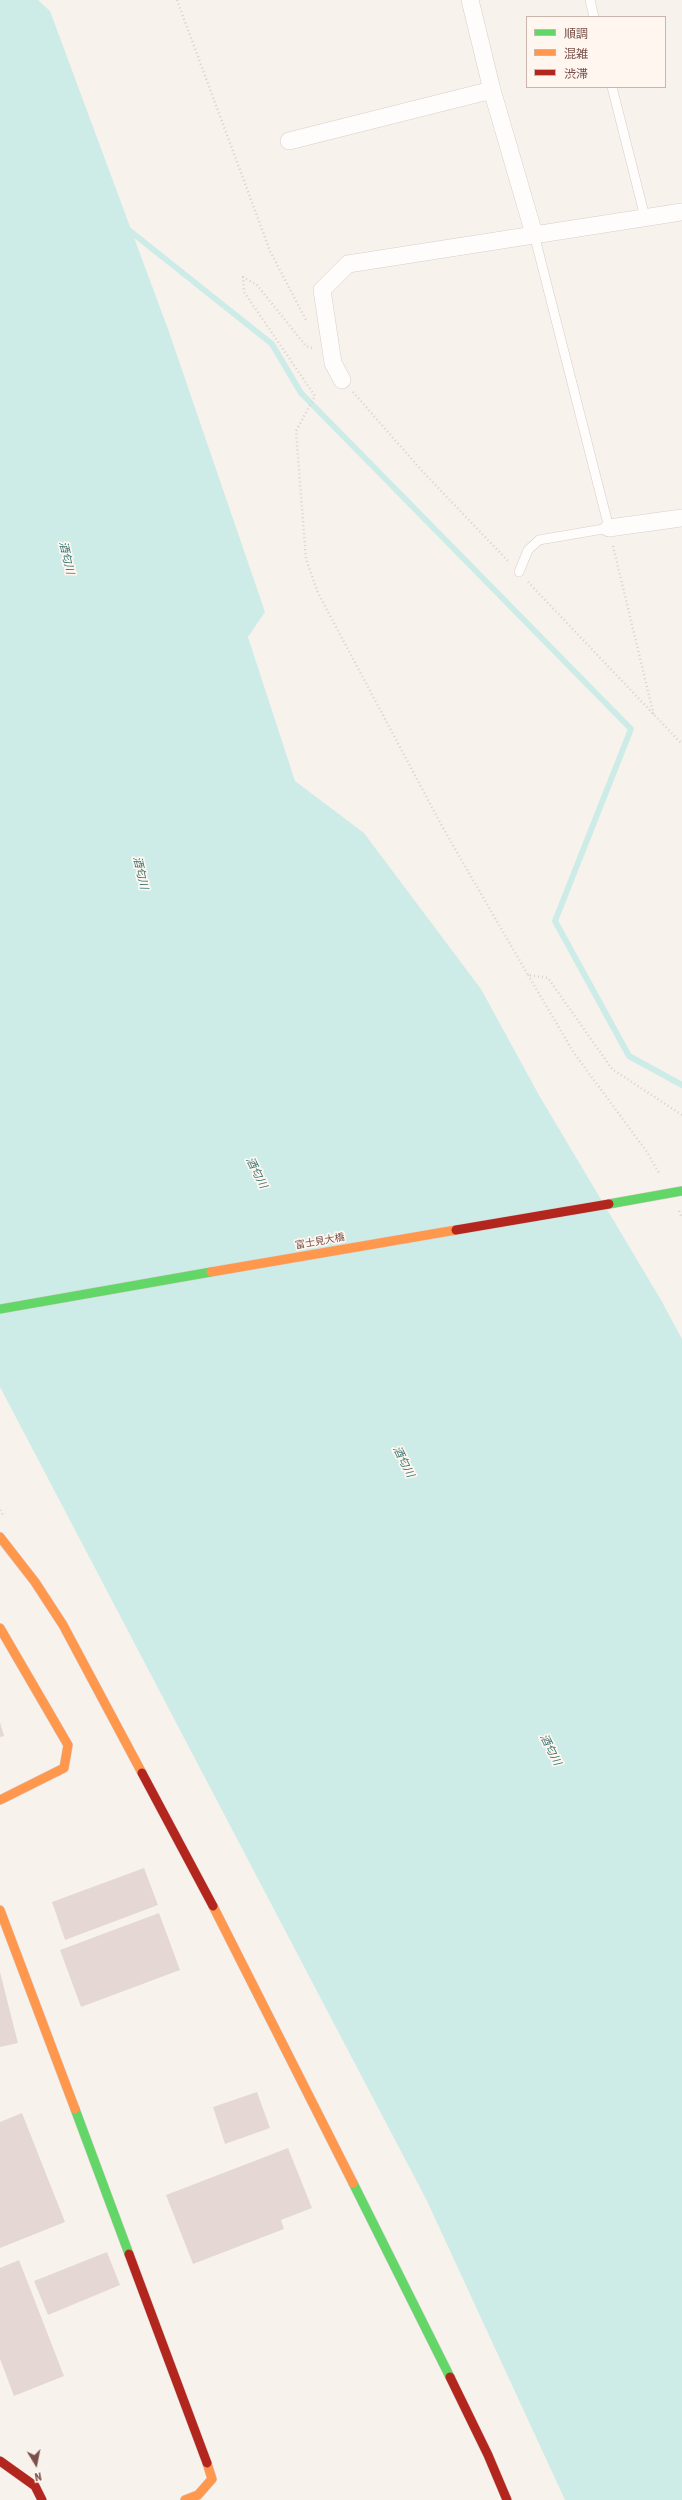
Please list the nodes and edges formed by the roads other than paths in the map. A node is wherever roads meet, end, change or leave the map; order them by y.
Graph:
1 (470, 0) edge
2 (590, 0) edge
3 (594, 16) edge
4 (612, 88) edge
5 (492, 90) junction
6 (289, 141) dead end
7 (682, 212) edge
8 (645, 217) junction
9 (534, 234) junction
10 (342, 380) dead end
11 (682, 518) edge
12 (609, 528) junction
13 (519, 572) dead end
14 (682, 1191) edge
15 (0, 1309) edge
16 (0, 1537) edge
17 (0, 1628) edge
18 (0, 1800) edge
19 (0, 1910) edge
20 (0, 2461) edge
21 (42, 2500) edge
22 (185, 2500) edge
23 (507, 2500) edge

1 - 5 street
2 - 3 lane
4 - 8 lane
5 - 6 street
5 - 9 street
7 - 8 street
8 - 9 street
9 - 10 street
9 - 12 lane
11 - 12 street
12 - 13 lane
14 - 15 street, 富士見大橋
16 - 23 street
17 - 18 street
19 - 22 street
20 - 21 street

